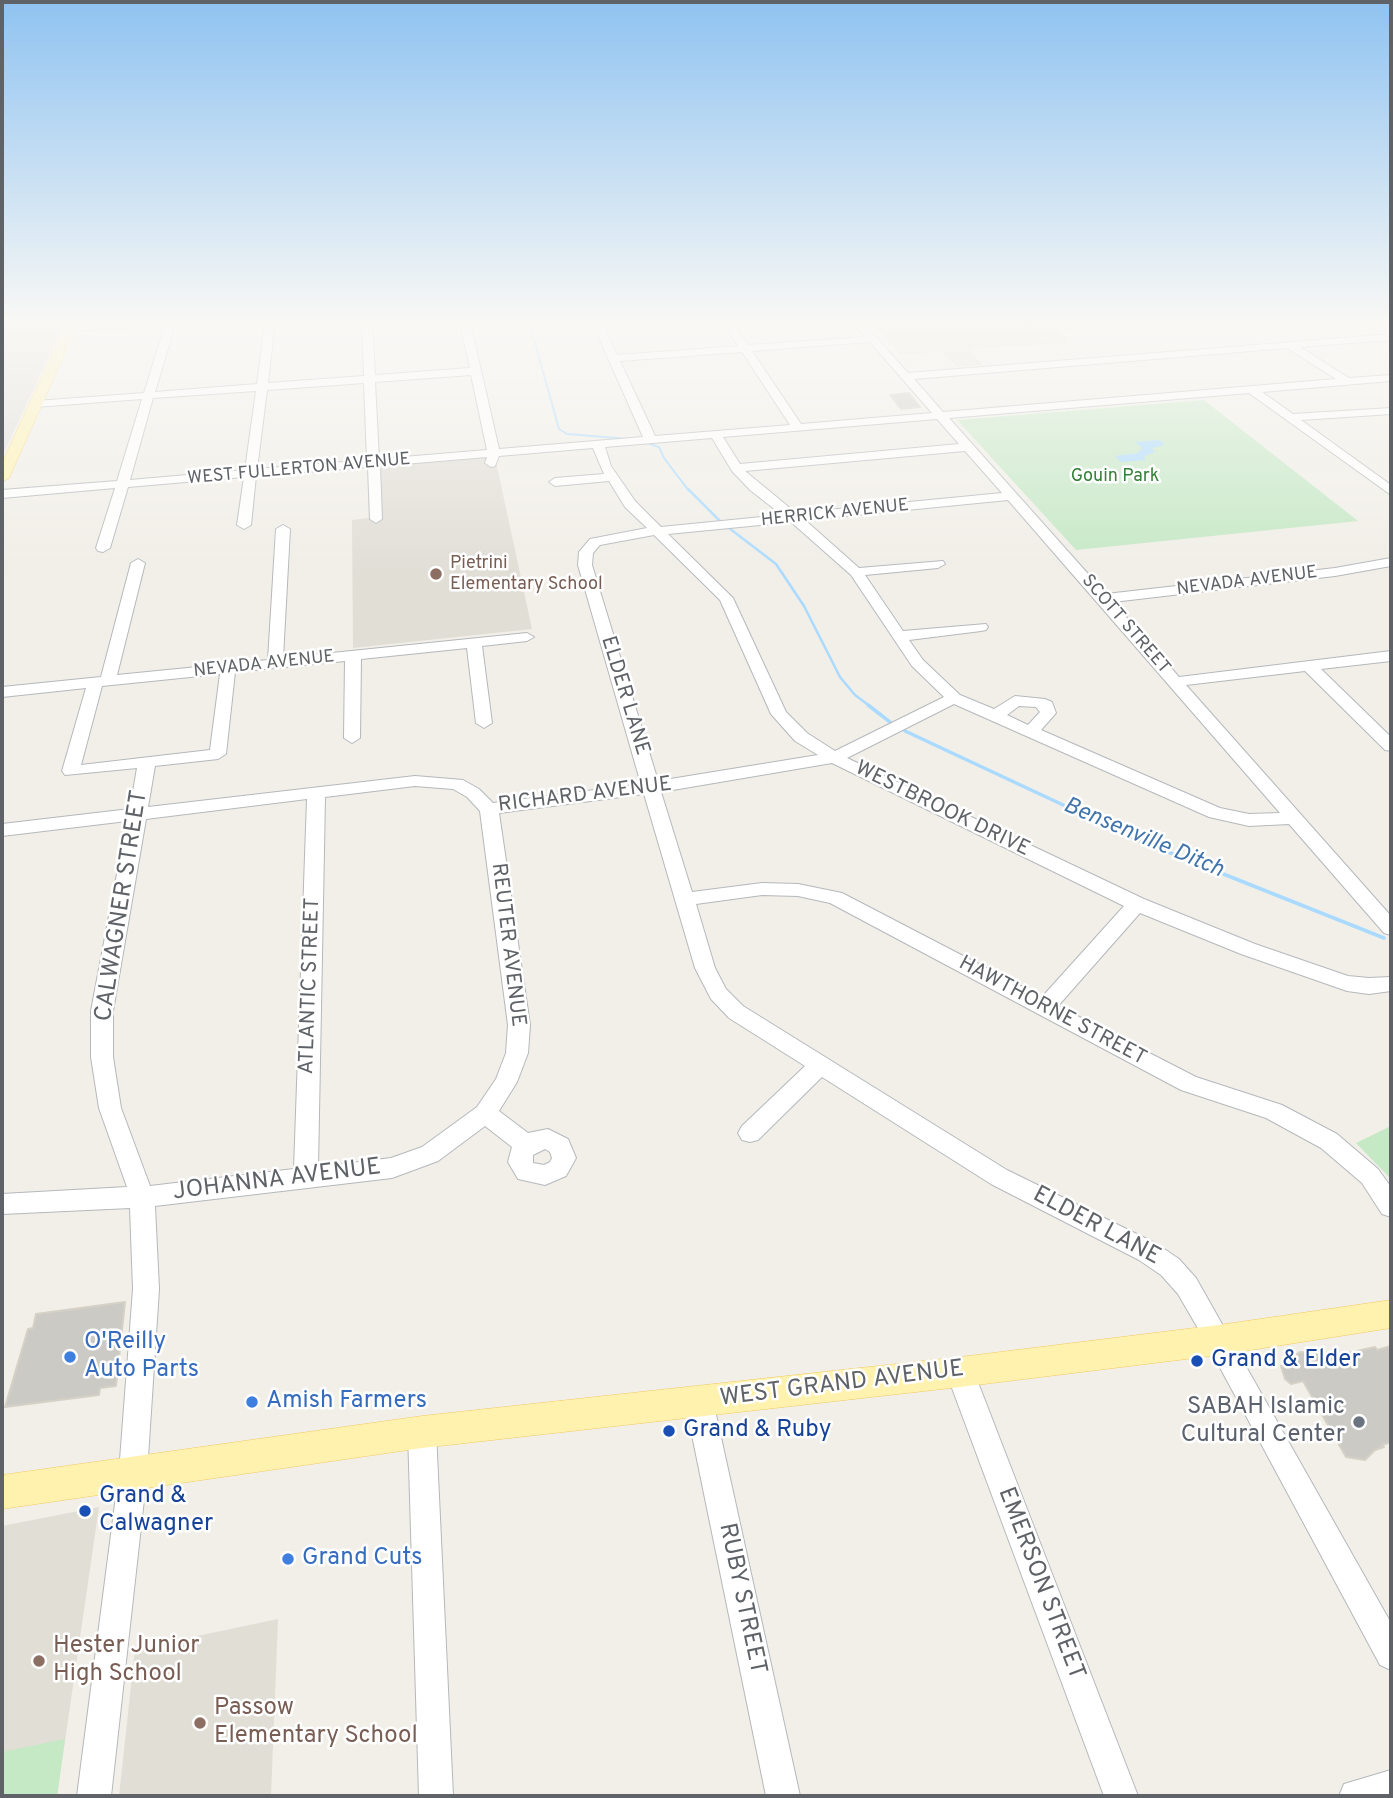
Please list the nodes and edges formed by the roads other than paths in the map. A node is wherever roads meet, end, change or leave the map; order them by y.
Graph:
1 (35, 406) edge
2 (147, 406) edge
3 (259, 406) edge
4 (371, 406) edge
5 (482, 406) edge
6 (635, 406) edge
7 (783, 406) edge
8 (932, 406) edge
9 (1069, 406) edge
10 (1274, 406) edge
11 (1391, 406) edge
12 (1370, 411) junction
13 (1391, 411) edge
14 (942, 417) junction
15 (1290, 418) junction
16 (798, 428) junction
17 (716, 435) junction
18 (650, 441) junction
19 (598, 445) junction
20 (969, 447) junction
21 (492, 458) junction
22 (374, 464) junction
23 (736, 468) junction
24 (251, 474) junction
25 (611, 477) junction
26 (2, 478) edge
27 (555, 482) dead end
28 (124, 484) junction
29 (1391, 491) edge
30 (2, 494) edge
31 (1012, 496) junction
32 (794, 518) junction
33 (376, 519) dead end
34 (244, 525) dead end
35 (284, 529) dead end
36 (658, 531) junction
37 (103, 548) dead end
38 (1391, 562) edge
39 (138, 563) dead end
40 (938, 564) dead end
41 (856, 572) junction
42 (1103, 599) junction
43 (981, 627) dead end
44 (901, 636) junction
45 (527, 637) dead end
46 (474, 643) junction
47 (354, 655) junction
48 (1391, 656) edge
49 (275, 664) junction
50 (1309, 666) junction
51 (228, 668) junction
52 (102, 682) junction
53 (1175, 682) junction
54 (2, 692) edge
55 (954, 698) junction
56 (994, 717) junction
57 (485, 723) dead end
58 (1030, 732) junction
59 (352, 738) dead end
60 (1391, 746) edge
61 (834, 758) junction
62 (147, 762) junction
63 (651, 788) junction
64 (316, 792) junction
65 (489, 810) junction
66 (138, 814) junction
67 (1295, 818) junction
68 (2, 830) edge
69 (685, 899) junction
70 (1137, 904) junction
71 (1390, 924) edge
72 (1391, 984) edge
73 (1045, 1007) junction
74 (820, 1065) junction
75 (485, 1113) junction
76 (750, 1133) dead end
77 (527, 1145) dead end
78 (306, 1179) junction
79 (142, 1196) junction
80 (2, 1204) edge
81 (1391, 1207) edge
82 (1391, 1314) edge
83 (1219, 1339) junction
84 (960, 1372) junction
85 (699, 1401) junction
86 (422, 1432) junction
87 (133, 1473) junction
88 (2, 1492) edge
89 (1391, 1654) edge
90 (1391, 1787) edge
91 (94, 1796) edge
92 (436, 1796) edge
93 (783, 1796) edge
94 (1121, 1796) edge
95 (1356, 1796) edge

1 - 26 main road
2 - 28 street
3 - 24 street
4 - 22 street
5 - 21 street
6 - 18 street
7 - 16 street
8 - 14 street, SCOTT STREET
9 - 14 street, WEST FULLERTON AVENUE
10 - 15 street
11 - 12 street
12 - 13 street
12 - 15 street
14 - 16 street, WEST FULLERTON AVENUE
14 - 20 street, SCOTT STREET
15 - 29 street
16 - 17 street, WEST FULLERTON AVENUE
17 - 18 street, WEST FULLERTON AVENUE
17 - 23 street
18 - 19 street, WEST FULLERTON AVENUE
19 - 21 street, WEST FULLERTON AVENUE
19 - 25 street, WESTBROOK DRIVE
20 - 23 street
20 - 31 street, SCOTT STREET
21 - 22 street, WEST FULLERTON AVENUE
22 - 24 street, WEST FULLERTON AVENUE
22 - 33 street
23 - 32 street
24 - 28 street, WEST FULLERTON AVENUE
24 - 34 street
25 - 27 street
25 - 36 street, WESTBROOK DRIVE
28 - 30 street, WEST FULLERTON AVENUE
28 - 37 street
31 - 32 street, HERRICK AVENUE
31 - 42 street, SCOTT STREET
32 - 36 street, HERRICK AVENUE
32 - 41 street
35 - 49 street
36 - 61 street, WESTBROOK DRIVE
36 - 63 street, ELDER LANE
38 - 42 street, NEVADA AVENUE
39 - 52 street
40 - 41 street
41 - 44 street
42 - 53 street, SCOTT STREET
43 - 44 street
44 - 55 street
45 - 46 street, NEVADA AVENUE
46 - 47 street, NEVADA AVENUE
46 - 57 street
47 - 49 street, NEVADA AVENUE
47 - 59 street
48 - 50 street
49 - 51 street, NEVADA AVENUE
50 - 53 street
50 - 60 street
51 - 52 street, NEVADA AVENUE
51 - 62 street
52 - 54 street, NEVADA AVENUE
52 - 62 street
53 - 67 street, SCOTT STREET
55 - 56 street
55 - 61 street, RICHARD AVENUE
56 - 58 street
56 - 58 street
58 - 67 street
61 - 63 street, RICHARD AVENUE
61 - 70 street, WESTBROOK DRIVE
62 - 66 street, CALWAGNER STREET
63 - 65 street, RICHARD AVENUE
63 - 69 street, ELDER LANE
64 - 65 street, RICHARD AVENUE
64 - 66 street, RICHARD AVENUE
64 - 78 street, ATLANTIC STREET
65 - 75 street, REUTER AVENUE
66 - 68 street, RICHARD AVENUE
66 - 79 street, CALWAGNER STREET
67 - 71 street, SCOTT STREET
69 - 73 street, HAWTHORNE STREET
69 - 74 street, ELDER LANE
70 - 72 street, WESTBROOK DRIVE
70 - 73 street
73 - 81 street, HAWTHORNE STREET
74 - 76 street
74 - 83 street, ELDER LANE
75 - 77 street
75 - 78 street, JOHANNA AVENUE
78 - 79 street, JOHANNA AVENUE
79 - 80 street, JOHANNA AVENUE
79 - 87 street, CALWAGNER STREET
82 - 83 main road, WEST GRAND AVENUE
83 - 84 main road, WEST GRAND AVENUE
83 - 89 street, ELDER LANE
84 - 85 main road, WEST GRAND AVENUE
84 - 94 street, EMERSON STREET
85 - 86 main road, WEST GRAND AVENUE
85 - 93 street, RUBY STREET
86 - 87 main road, WEST GRAND AVENUE
86 - 92 street
87 - 88 main road, WEST GRAND AVENUE
87 - 91 street, CALWAGNER STREET
90 - 95 street

